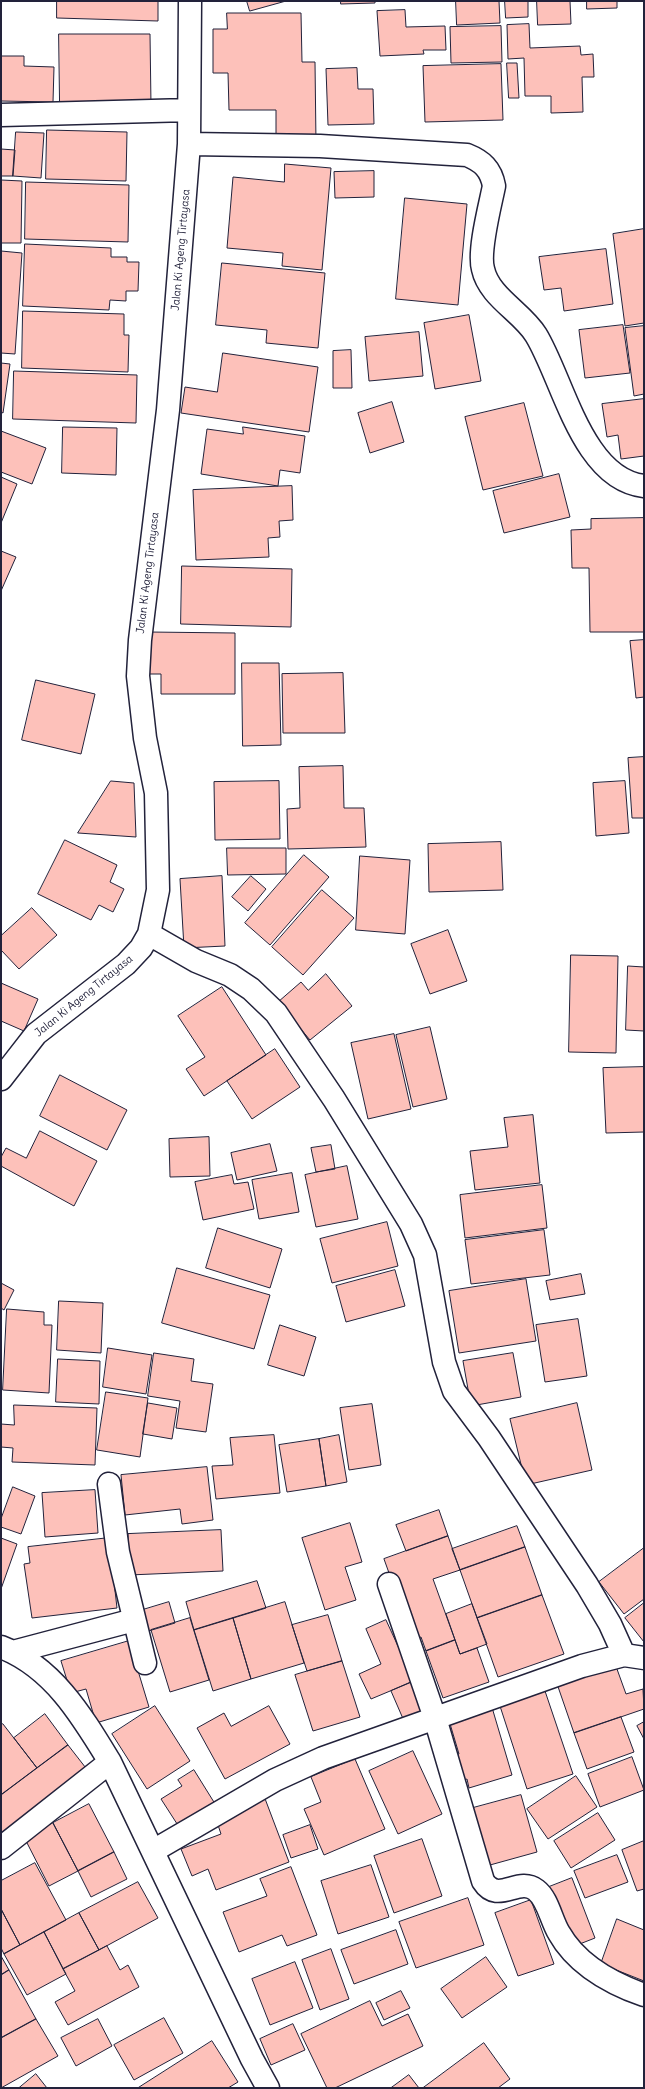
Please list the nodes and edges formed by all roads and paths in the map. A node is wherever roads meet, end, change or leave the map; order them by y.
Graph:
1 (190, 1) edge
2 (189, 110) junction
3 (1, 115) edge
4 (189, 144) junction
5 (644, 486) edge
6 (149, 934) junction
7 (1, 1079) edge
8 (109, 1484) dead end
9 (389, 1584) dead end
10 (134, 1620) junction
11 (7, 1650) edge
12 (634, 1657) edge
13 (145, 1662) dead end
14 (435, 1718) junction
15 (110, 1762) junction
16 (1, 1848) edge
17 (153, 1851) junction
18 (644, 1995) edge
19 (268, 2088) edge

1 - 2 street, Jalan Ki Ageng Tirtayasa
2 - 3 street
2 - 4 street, Jalan Ki Ageng Tirtayasa
4 - 5 street
4 - 6 street, Jalan Ki Ageng Tirtayasa
6 - 7 street, Jalan Ki Ageng Tirtayasa
6 - 12 street
8 - 10 street
9 - 14 street
10 - 11 street
10 - 13 street
11 - 15 street
12 - 14 street
14 - 17 street
14 - 18 street
15 - 16 street
15 - 17 street
17 - 19 street

